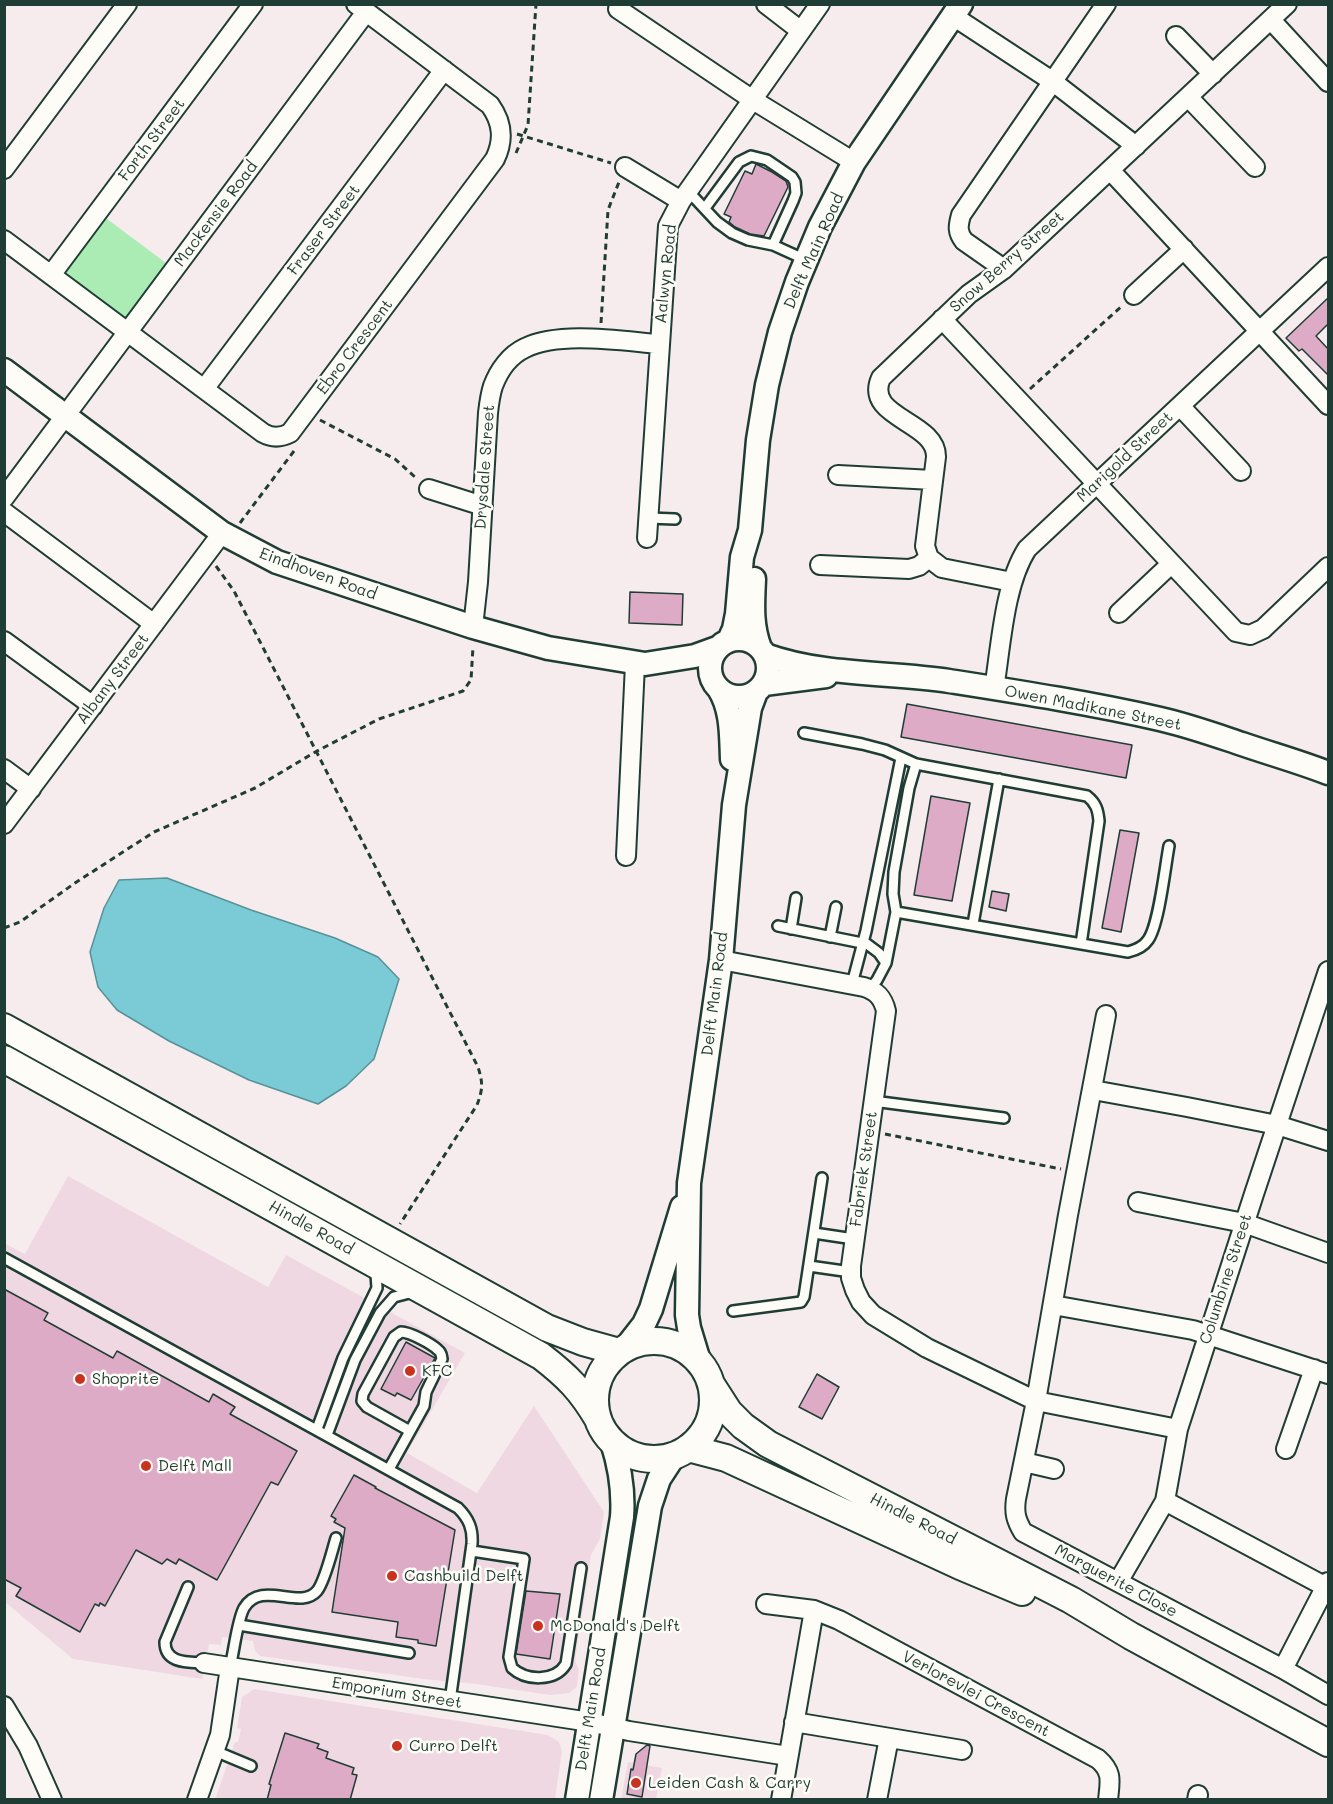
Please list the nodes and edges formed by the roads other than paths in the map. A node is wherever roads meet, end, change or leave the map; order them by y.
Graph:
1 (127, 4) edge
2 (253, 4) edge
3 (766, 4) edge
4 (820, 4) edge
5 (1106, 4) edge
6 (1287, 4) edge
7 (361, 8) edge
8 (618, 9) dead end
9 (957, 10) edge
10 (1271, 20) junction
11 (801, 31) junction
12 (1176, 36) dead end
13 (444, 70) junction
14 (1213, 74) junction
15 (1052, 81) junction
16 (1329, 82) edge
17 (1188, 97) junction
18 (753, 99) junction
19 (1136, 146) junction
20 (854, 162) junction
21 (625, 167) road end
22 (1256, 167) dead end
23 (4, 169) edge
24 (1110, 170) junction
25 (684, 196) junction
26 (705, 208) junction
27 (4, 240) edge
28 (773, 245) junction
29 (1184, 249) junction
30 (806, 260) junction
31 (1329, 267) edge
32 (1004, 269) junction
33 (51, 275) junction
34 (1134, 295) road end
35 (942, 319) junction
36 (1260, 331) junction
37 (128, 333) junction
38 (659, 344) junction
39 (4, 370) edge
40 (204, 389) junction
41 (1329, 405) edge
42 (1180, 406) junction
43 (66, 416) junction
44 (1241, 471) dead end
45 (838, 475) dead end
46 (933, 480) junction
47 (1096, 484) junction
48 (429, 489) road end
49 (4, 498) edge
50 (483, 506) junction
51 (4, 513) edge
52 (648, 518) junction
53 (675, 519) dead end
54 (750, 530) junction
55 (222, 533) junction
56 (647, 538) dead end
57 (929, 558) junction
58 (1171, 564) junction
59 (820, 565) dead end
60 (1329, 567) edge
61 (1012, 582) junction
62 (1119, 613) dead end
63 (154, 624) junction
64 (474, 627) junction
65 (4, 641) edge
66 (723, 644) junction
67 (763, 651) junction
68 (640, 664) junction
69 (852, 673) junction
70 (716, 685) junction
71 (760, 688) junction
72 (994, 688) junction
73 (93, 706) junction
74 (804, 734) dead end
75 (901, 758) junction
76 (916, 764) junction
77 (4, 769) edge
78 (1329, 773) edge
79 (999, 779) junction
80 (31, 789) junction
81 (734, 806) junction
82 (4, 824) edge
83 (1169, 846) dead end
84 (626, 856) dead end
85 (796, 898) dead end
86 (836, 907) dead end
87 (896, 912) junction
88 (973, 924) junction
89 (778, 926) dead end
90 (791, 929) junction
91 (830, 937) junction
92 (863, 943) junction
93 (1081, 944) junction
94 (721, 960) junction
95 (886, 963) junction
96 (1327, 979) edge
97 (852, 984) junction
98 (870, 989) junction
99 (1106, 1015) dead end
100 (4, 1027) edge
101 (4, 1059) edge
102 (1093, 1090) junction
103 (873, 1101) junction
104 (1004, 1118) dead end
105 (1277, 1125) junction
106 (1329, 1141) edge
107 (822, 1178) dead end
108 (689, 1183) junction
109 (1138, 1202) dead end
110 (1244, 1223) junction
111 (814, 1233) junction
112 (854, 1239) junction
113 (1329, 1253) edge
114 (4, 1258) edge
115 (364, 1258) junction
116 (808, 1266) junction
117 (851, 1272) junction
118 (424, 1290) junction
119 (1053, 1305) junction
120 (733, 1311) dead end
121 (1208, 1335) junction
122 (622, 1349) junction
123 (699, 1361) junction
124 (1321, 1372) edge
125 (711, 1384) junction
126 (1036, 1401) junction
127 (598, 1419) junction
128 (317, 1429) junction
129 (1178, 1429) junction
130 (410, 1431) junction
131 (327, 1435) junction
132 (612, 1442) junction
133 (1286, 1449) dead end
134 (681, 1452) junction
135 (1024, 1462) junction
136 (389, 1469) junction
137 (1054, 1469) dead end
138 (1165, 1501) junction
139 (336, 1538) dead end
140 (472, 1551) junction
141 (581, 1568) dead end
142 (1118, 1582) junction
143 (1328, 1586) edge
144 (188, 1587) dead end
145 (766, 1604) dead end
146 (814, 1610) junction
147 (239, 1625) junction
148 (1131, 1636) junction
149 (409, 1653) dead end
150 (204, 1664) joint
151 (230, 1667) junction
152 (1283, 1669) junction
153 (1329, 1695) edge
154 (450, 1701) junction
155 (4, 1706) edge
156 (590, 1722) junction
157 (794, 1722) junction
158 (614, 1727) junction
159 (889, 1738) junction
160 (1329, 1743) edge
161 (962, 1750) dead end
162 (222, 1754) junction
163 (788, 1756) junction
164 (250, 1766) dead end
165 (52, 1800) edge
166 (197, 1800) edge
167 (577, 1800) edge
168 (602, 1800) edge
169 (781, 1800) edge
170 (877, 1800) edge
171 (1107, 1800) edge

1 - 23 street
2 - 33 street, Forth Street
3 - 11 street
4 - 11 street, Aalwyn Road
5 - 15 street
6 - 10 street, Snow Berry Street
7 - 13 street
7 - 37 street, Mackensie Road
8 - 18 street
9 - 15 street
9 - 20 street, Delft Main Road
10 - 14 street, Snow Berry Street
10 - 16 street
11 - 18 street, Aalwyn Road
12 - 14 street
13 - 40 street, Fraser Street
13 - 40 street, Ebro Crescent
14 - 17 street, Snow Berry Street
15 - 19 street
15 - 32 street
17 - 19 street, Snow Berry Street
17 - 22 street
18 - 20 street
18 - 25 street, Aalwyn Road
19 - 24 street, Snow Berry Street
20 - 30 street, Delft Main Road
21 - 25 street
24 - 29 street
24 - 32 street, Snow Berry Street
25 - 26 lane
25 - 38 street, Aalwyn Road
26 - 28 lane
26 - 28 lane
27 - 33 street, Ebro Crescent
28 - 30 lane
29 - 34 street
29 - 36 street
30 - 54 street, Delft Main Road
31 - 36 street, Marigold Street
32 - 35 street, Snow Berry Street
33 - 37 street, Ebro Crescent
35 - 46 street, Snow Berry Street
35 - 47 street
36 - 41 street
36 - 42 street, Marigold Street
37 - 40 street, Ebro Crescent
37 - 43 street, Mackensie Road
38 - 50 street, Drysdale Street
38 - 52 street, Aalwyn Road
39 - 43 street, Eindhoven Road
42 - 44 street
42 - 47 street, Marigold Street
43 - 49 street, Mackensie Road
43 - 55 street, Eindhoven Road
45 - 46 street
46 - 57 street, Snow Berry Street
47 - 58 street
47 - 61 street, Marigold Street
48 - 50 street
50 - 64 street, Drysdale Street
51 - 63 street
52 - 53 lane
52 - 56 street, Aalwyn Road
54 - 66 street, Delft Main Road
54 - 67 street, Delft Main Road
55 - 63 street, Albany Street
55 - 64 street, Eindhoven Road
57 - 59 street
57 - 61 street
58 - 60 street
58 - 62 street
61 - 72 street, Marigold Street
63 - 73 street, Albany Street
64 - 68 street, Eindhoven Road
65 - 73 street
66 - 67 street
66 - 68 street, Eindhoven Road
66 - 70 street
67 - 69 street, Owen Madikane Street
67 - 71 street
68 - 70 street, Eindhoven Road
68 - 84 street
69 - 71 street, Owen Madikane Street
69 - 72 street, Owen Madikane Street
70 - 71 street
70 - 81 street, Delft Main Road
71 - 81 street, Delft Main Road
72 - 78 street, Owen Madikane Street
73 - 80 street, Albany Street
74 - 75 lane
75 - 76 lane
75 - 92 lane
76 - 79 lane
76 - 87 lane
77 - 80 street
79 - 88 lane
79 - 93 lane
80 - 82 street, Albany Street
81 - 94 street, Delft Main Road
83 - 93 lane
85 - 90 lane
86 - 91 lane
87 - 88 lane
87 - 95 lane
88 - 93 lane
89 - 90 lane
90 - 91 lane
91 - 92 lane
92 - 95 lane
92 - 97 lane
94 - 97 street
94 - 108 street, Delft Main Road
95 - 98 lane
96 - 105 street, Columbine Street
97 - 98 street
98 - 103 street, Fabriek Street
99 - 102 street, Marguerite Close
100 - 122 main road, Hindle Road
101 - 115 main road, Hindle Road
102 - 105 street
102 - 119 street, Marguerite Close
103 - 104 lane
103 - 112 street, Fabriek Street
105 - 106 street
105 - 110 street, Columbine Street
107 - 111 lane
108 - 122 street, Delft Main Road
108 - 123 street, Delft Main Road
109 - 110 street
110 - 113 street
110 - 121 street, Columbine Street
111 - 112 lane
111 - 116 lane
112 - 117 street, Fabriek Street
114 - 128 lane
115 - 118 main road, Hindle Road
115 - 128 lane
116 - 117 lane
116 - 120 lane
117 - 126 street, Fabriek Street
118 - 127 main road, Hindle Road
118 - 131 lane
119 - 121 street
119 - 126 street, Marguerite Close
121 - 124 street
121 - 129 street, Columbine Street
122 - 123 main road
122 - 127 main road
123 - 125 main road
124 - 133 street
125 - 134 main road
125 - 148 main road, Hindle Road
126 - 129 street, Fabriek Street
126 - 135 street, Marguerite Close
127 - 132 main road
128 - 131 lane
129 - 138 street, Columbine Street
130 - 130 lane
130 - 136 lane
131 - 136 lane
132 - 134 main road
132 - 156 street, Delft Main Road
134 - 148 main road, Hindle Road
134 - 158 street, Delft Main Road
135 - 137 street
135 - 142 street, Marguerite Close
136 - 140 lane
138 - 142 street, Columbine Street
138 - 143 street
139 - 147 lane
140 - 141 lane
140 - 154 lane
142 - 152 street, Marguerite Close
143 - 152 street
144 - 150 lane
145 - 146 street, Verlorevlei Crescent
146 - 157 street
146 - 171 street, Verlorevlei Crescent
147 - 149 lane
147 - 151 lane
148 - 160 main road, Hindle Road
150 - 151 street, Emporium Street
151 - 154 street, Emporium Street
151 - 162 street
152 - 153 street, Marguerite Close
154 - 156 street, Emporium Street
155 - 165 street
156 - 158 street, Emporium Street
156 - 167 street, Delft Main Road
157 - 159 street
157 - 163 street
158 - 163 street, Emporium Street
158 - 168 street, Delft Main Road
159 - 161 street
159 - 170 street
162 - 164 lane
162 - 166 street
163 - 169 street

